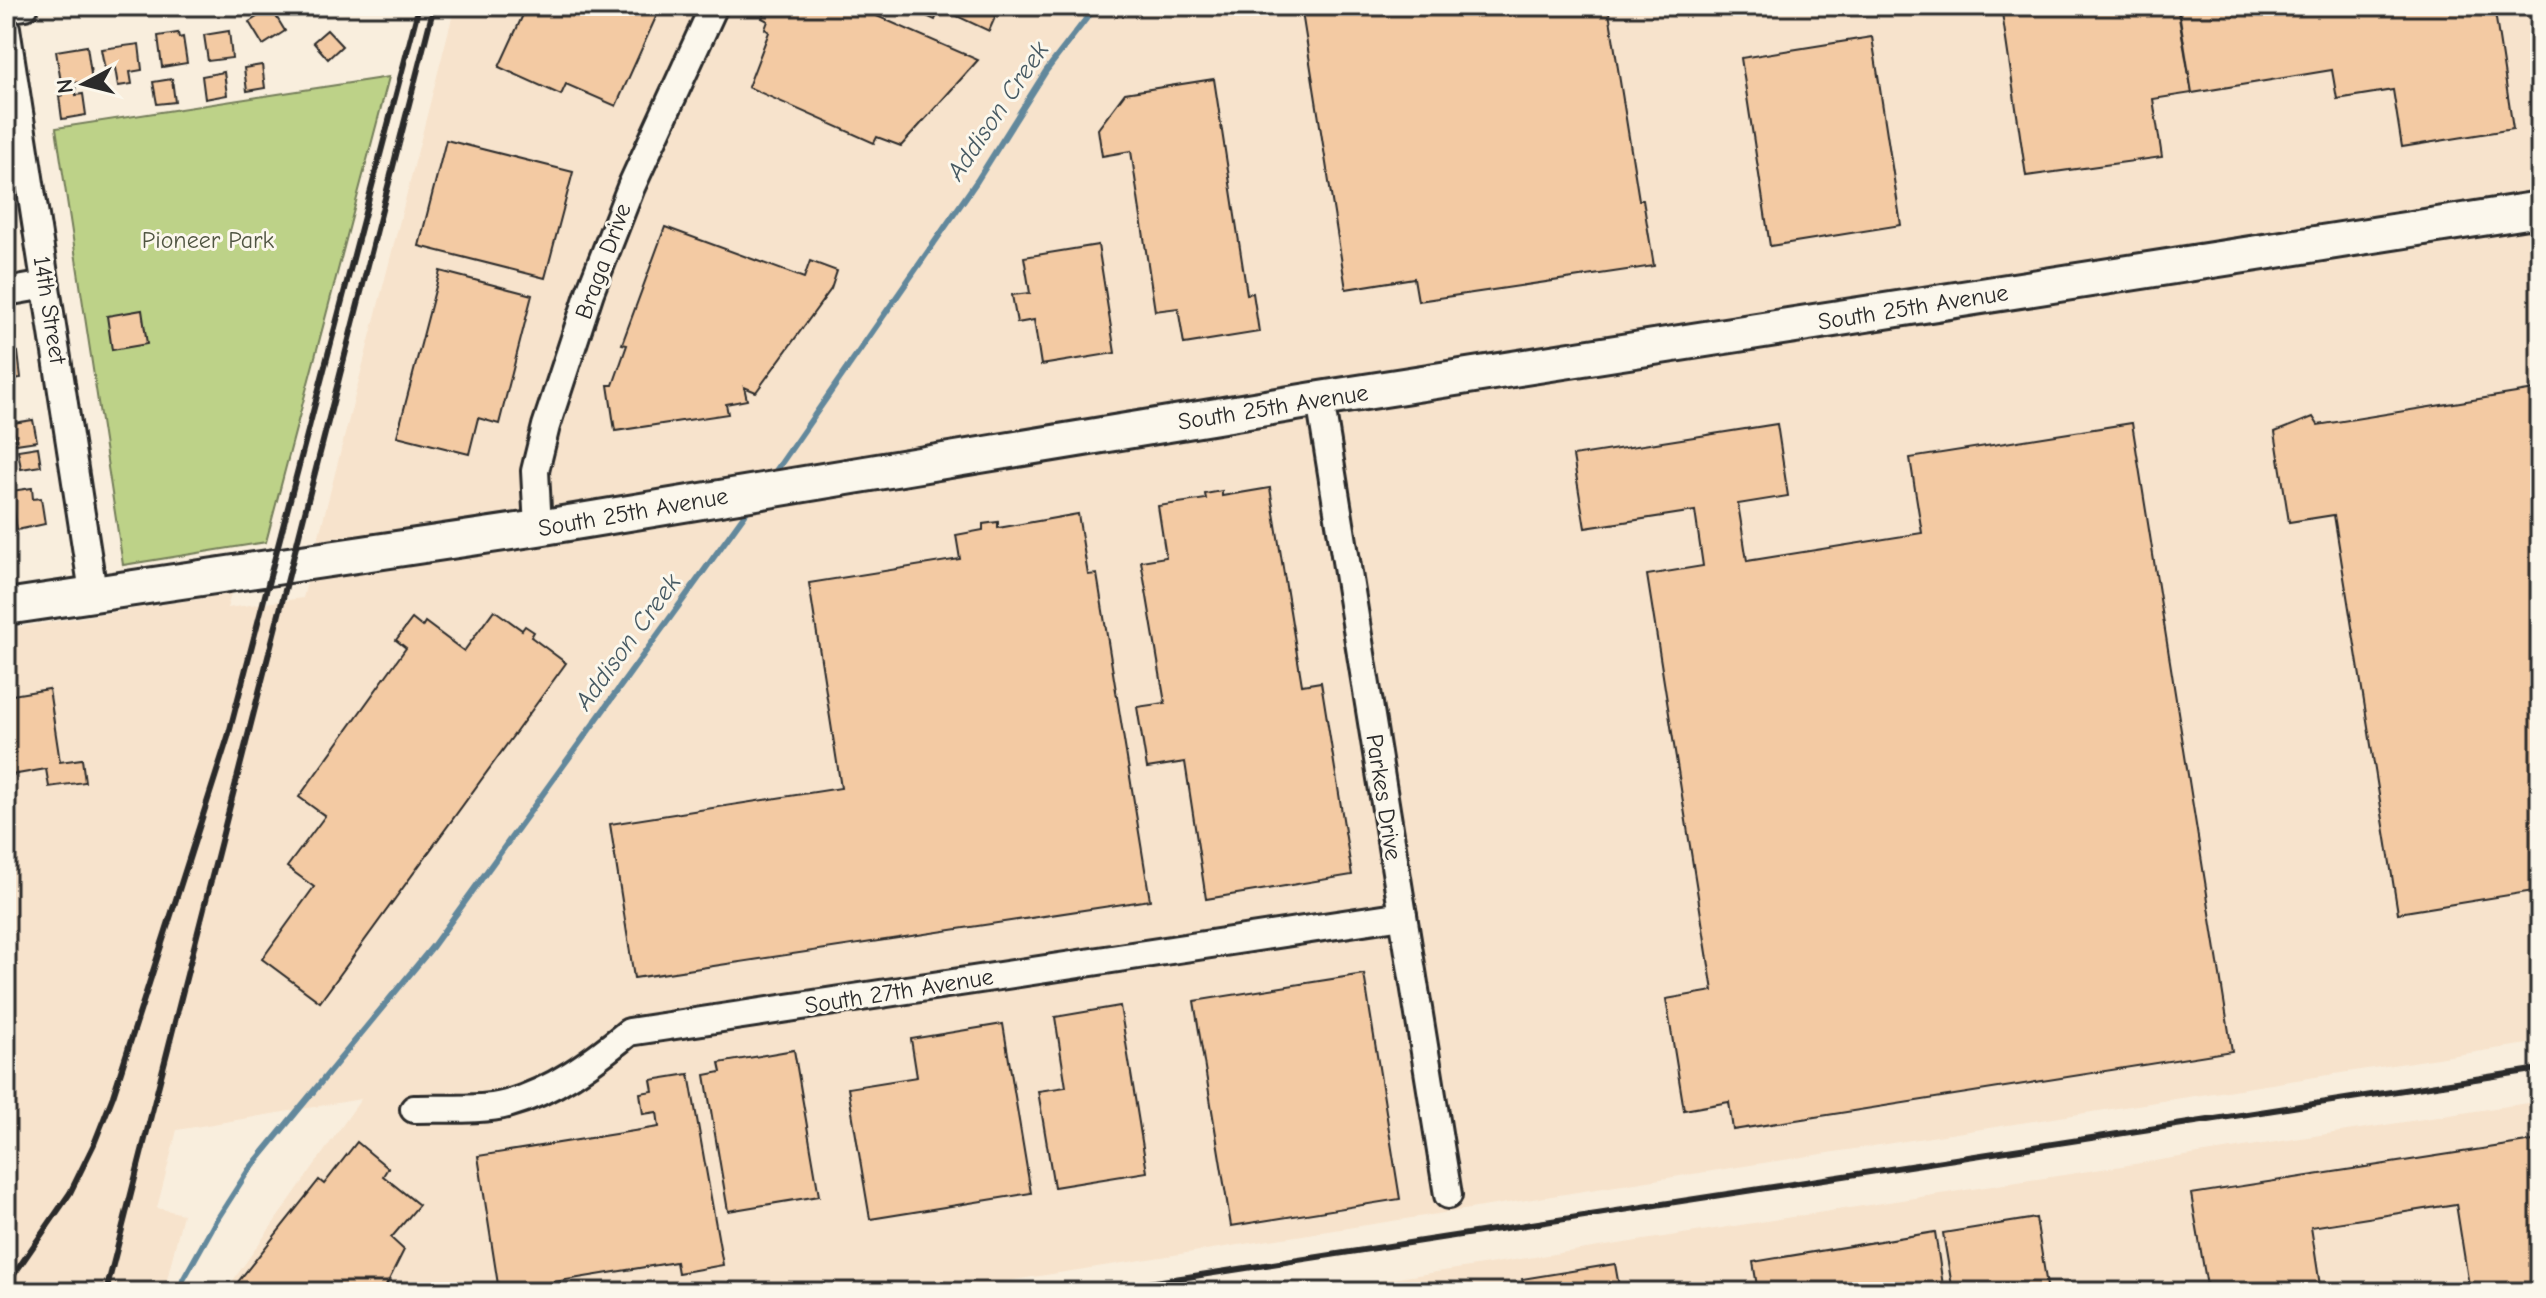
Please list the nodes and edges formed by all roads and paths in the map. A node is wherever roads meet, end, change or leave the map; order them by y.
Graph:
1 (25, 6) edge
2 (714, 6) edge
3 (6, 9) edge
4 (6, 28) edge
5 (2540, 209) edge
6 (46, 285) junction
7 (6, 292) edge
8 (1320, 399) junction
9 (538, 528) junction
10 (93, 592) junction
11 (6, 607) edge
12 (1403, 915) junction
13 (414, 1109) dead end
14 (1448, 1195) dead end

1 - 3 street
2 - 9 street, Braga Drive
4 - 6 street, 14th Street
5 - 8 main road, South 25th Avenue
6 - 7 street
6 - 10 street, 14th Street
8 - 9 main road, South 25th Avenue
8 - 12 street, Parkes Drive
9 - 10 main road, South 25th Avenue
10 - 11 main road, South 25th Avenue
12 - 13 street, South 27th Avenue
12 - 14 street, Parkes Drive

